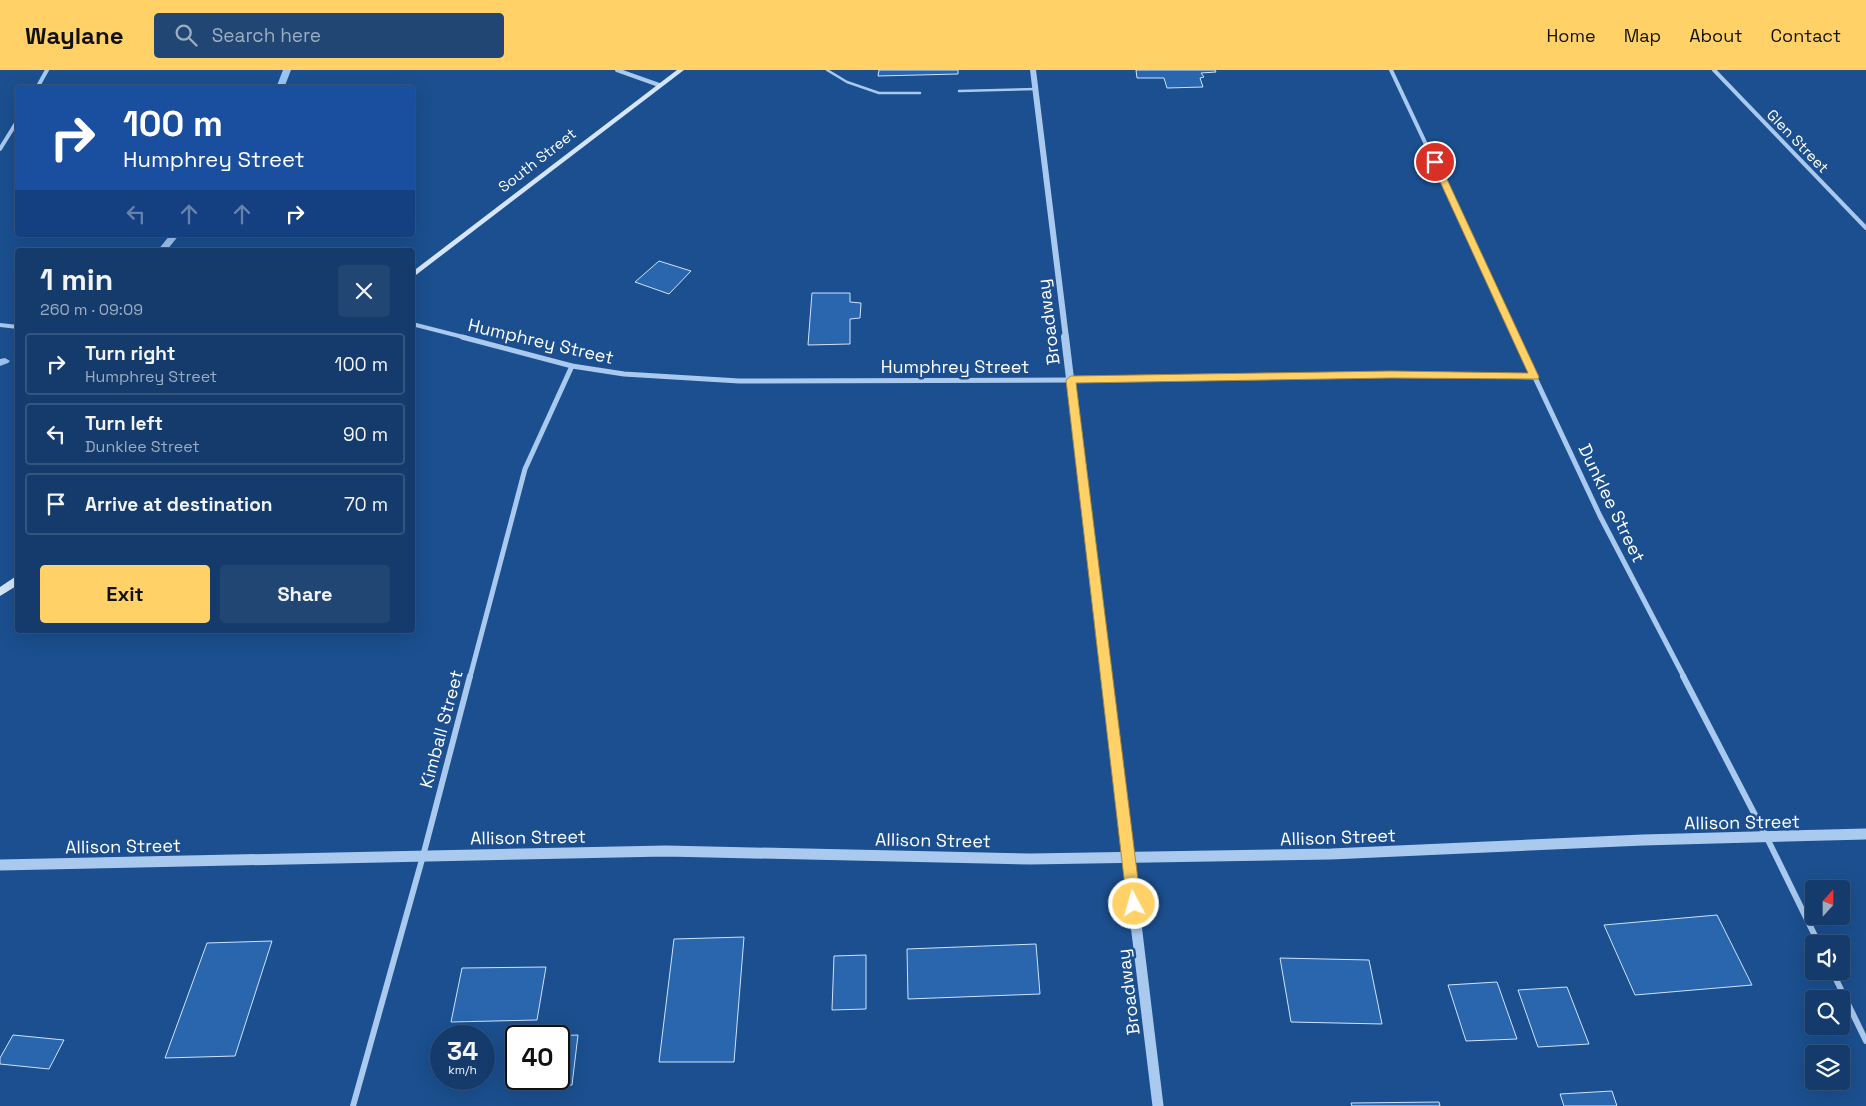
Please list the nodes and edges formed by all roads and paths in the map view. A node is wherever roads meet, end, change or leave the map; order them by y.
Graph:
1 (47, 70) edge
2 (617, 70) edge
3 (681, 70) edge
4 (827, 70) edge
5 (1033, 70) edge
6 (1391, 70) edge
7 (1714, 70) edge
8 (39, 85) edge
9 (659, 85) junction
10 (1036, 89) junction
11 (960, 91) dead end
12 (920, 93) dead end
13 (15, 125) edge
14 (0, 149) edge
15 (1866, 228) edge
16 (415, 274) edge
17 (0, 325) edge
18 (415, 325) edge
19 (15, 327) edge
20 (572, 366) junction
21 (1534, 377) junction
22 (1071, 380) junction
23 (15, 580) edge
24 (0, 592) edge
25 (1866, 834) edge
26 (1768, 838) junction
27 (423, 856) junction
28 (1129, 856) junction
29 (0, 865) edge
30 (1815, 935) edge
31 (1836, 980) edge
32 (1866, 1041) edge
33 (353, 1106) edge
34 (1158, 1106) edge

1 - 8 street
2 - 9 street
3 - 9 main road, South Street
4 - 12 lane
5 - 10 street, Broadway
6 - 21 street, Dunklee Street
7 - 15 street, Glen Street
9 - 16 main road, South Street
10 - 11 lane
10 - 22 street, Broadway
13 - 14 street
17 - 19 street
18 - 20 street, Humphrey Street
20 - 22 street, Humphrey Street
20 - 27 street, Kimball Street
21 - 22 street, Humphrey Street
21 - 26 street, Dunklee Street
22 - 28 street, Broadway
23 - 24 main road
25 - 26 street, Allison Street
26 - 28 street, Allison Street
26 - 30 street, Dunklee Street
27 - 28 street, Allison Street
27 - 29 street, Allison Street
27 - 33 street, Kimball Street
28 - 34 street, Broadway
31 - 32 street

